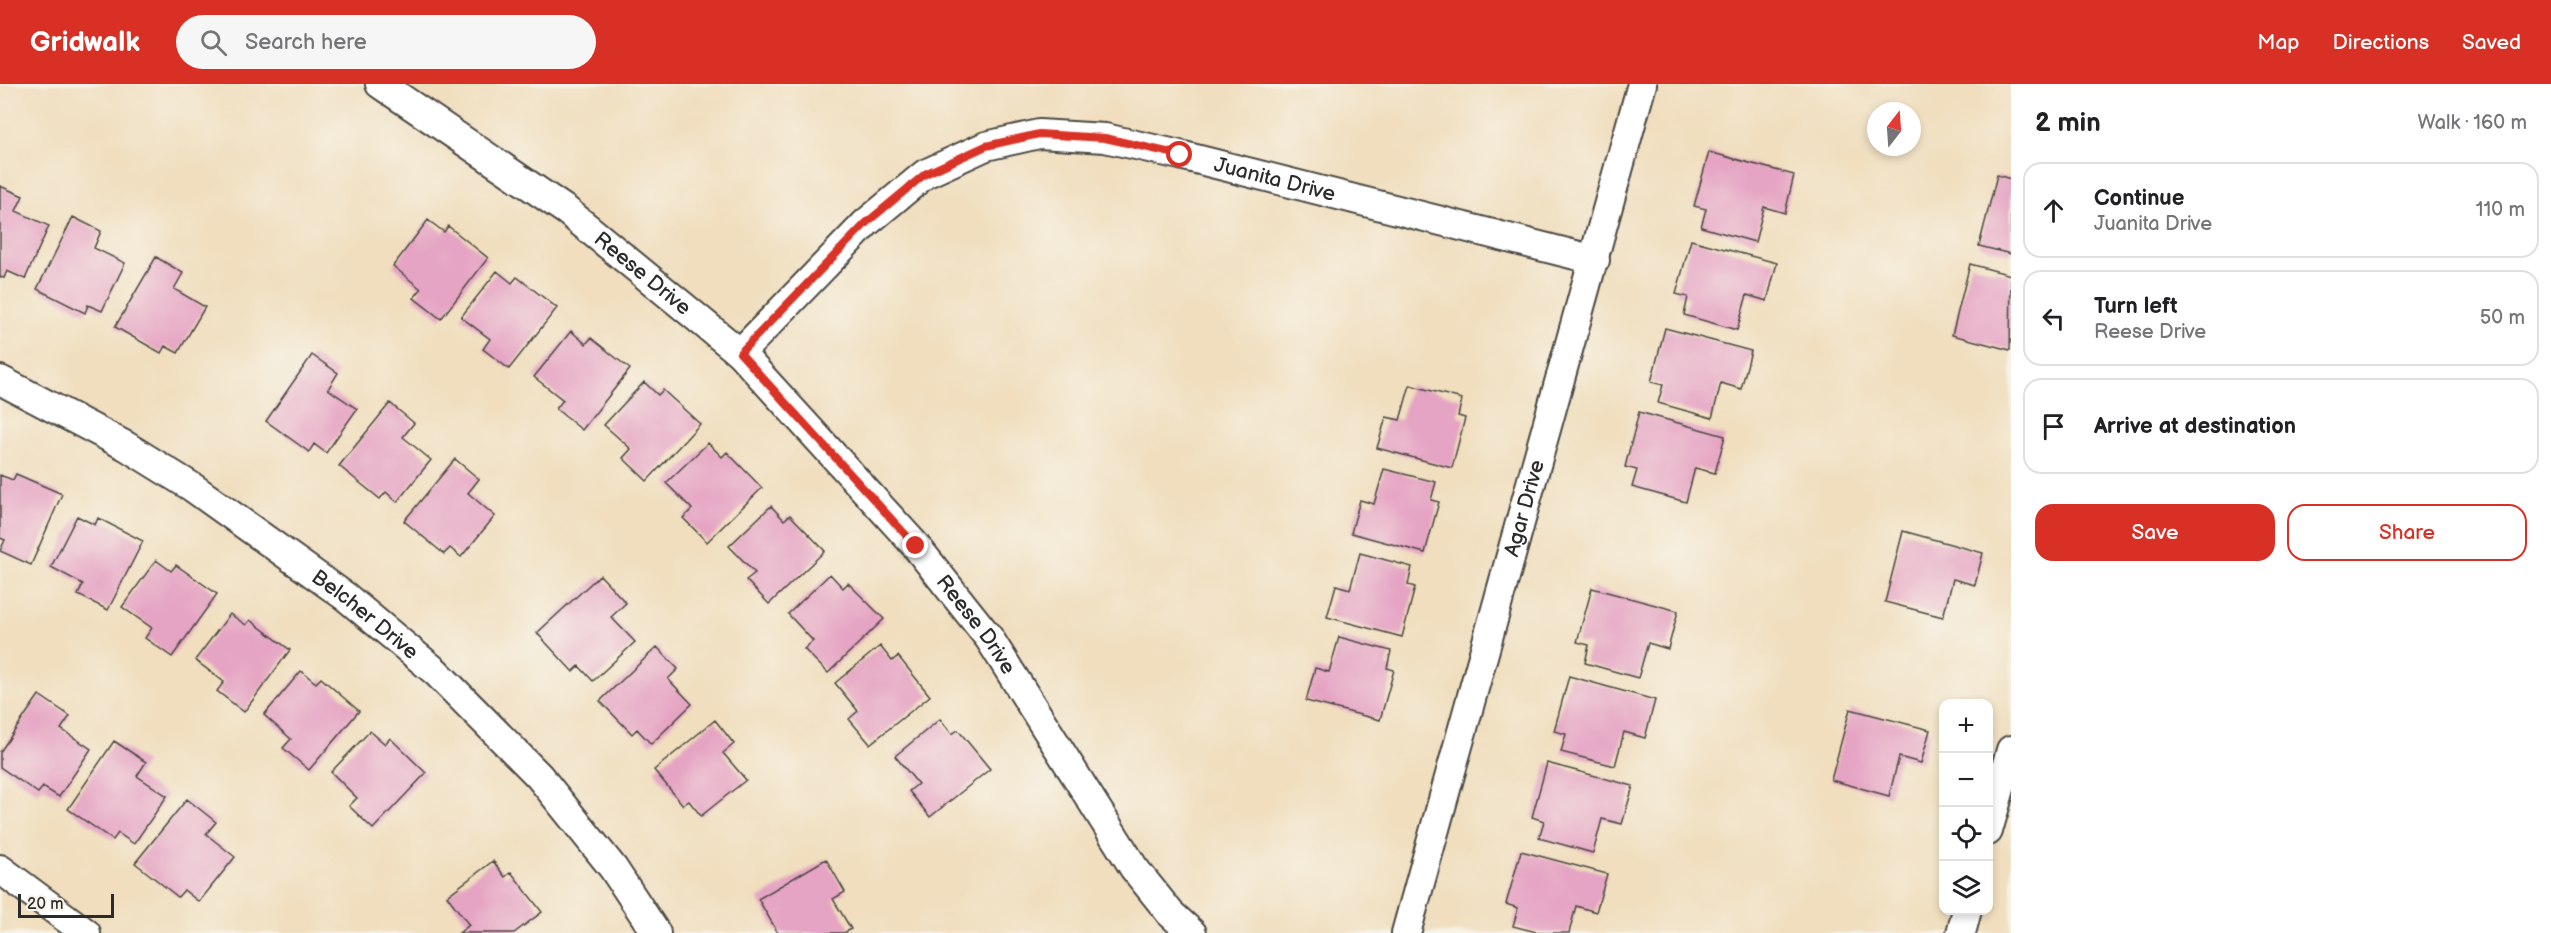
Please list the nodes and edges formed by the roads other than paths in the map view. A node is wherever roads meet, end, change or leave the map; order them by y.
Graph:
1 (380, 84) edge
2 (1642, 84) edge
3 (1595, 260) junction
4 (740, 353) junction
5 (0, 380) edge
6 (2011, 750) edge
7 (1993, 816) edge
8 (0, 868) edge
9 (1965, 915) edge
10 (86, 933) edge
11 (656, 933) edge
12 (1192, 933) edge
13 (1406, 933) edge
14 (1960, 933) edge

1 - 4 street, Reese Drive
2 - 3 street, Agar Drive
3 - 4 street, Juanita Drive
3 - 13 street, Agar Drive
4 - 12 street, Reese Drive
5 - 11 street, Belcher Drive
6 - 7 street
8 - 10 street
9 - 14 street

